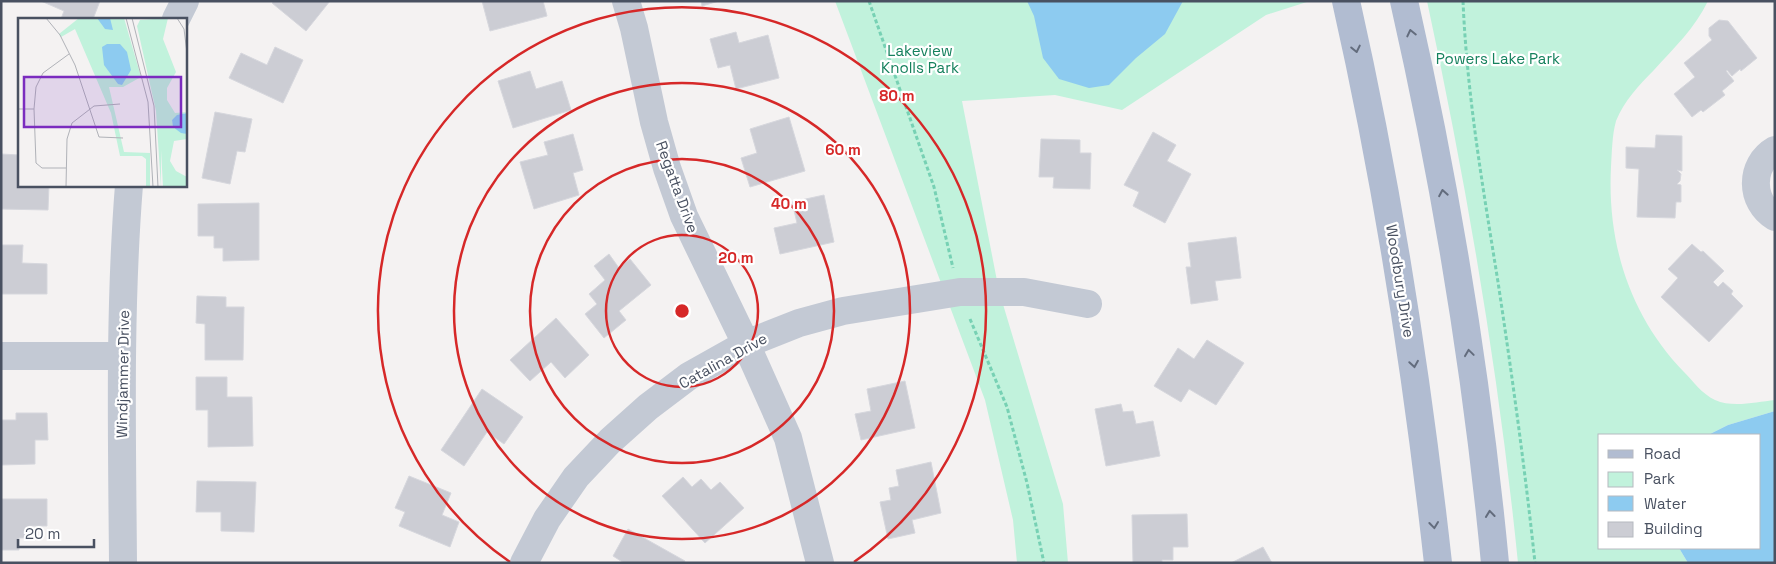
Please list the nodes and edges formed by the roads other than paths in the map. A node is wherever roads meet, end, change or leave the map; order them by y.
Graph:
1 (185, 1) edge
2 (626, 1) edge
3 (1346, 1) edge
4 (1404, 1) edge
5 (176, 18) edge
6 (1775, 150) edge
7 (129, 186) edge
8 (1775, 217) edge
9 (1088, 304) dead end
10 (746, 344) junction
11 (1, 356) edge
12 (122, 356) junction
13 (123, 563) edge
14 (524, 563) edge
15 (820, 563) edge
16 (1438, 563) edge
17 (1495, 563) edge

1 - 5 street
2 - 10 street, Regatta Drive
3 -> 16 main road, Woodbury Drive
17 -> 4 main road
6 - 8 street
7 - 12 street, Windjammer Drive
9 - 10 street, Catalina Drive
10 - 14 street, Catalina Drive
10 - 15 street, Regatta Drive
11 - 12 street
12 - 13 street, Windjammer Drive

